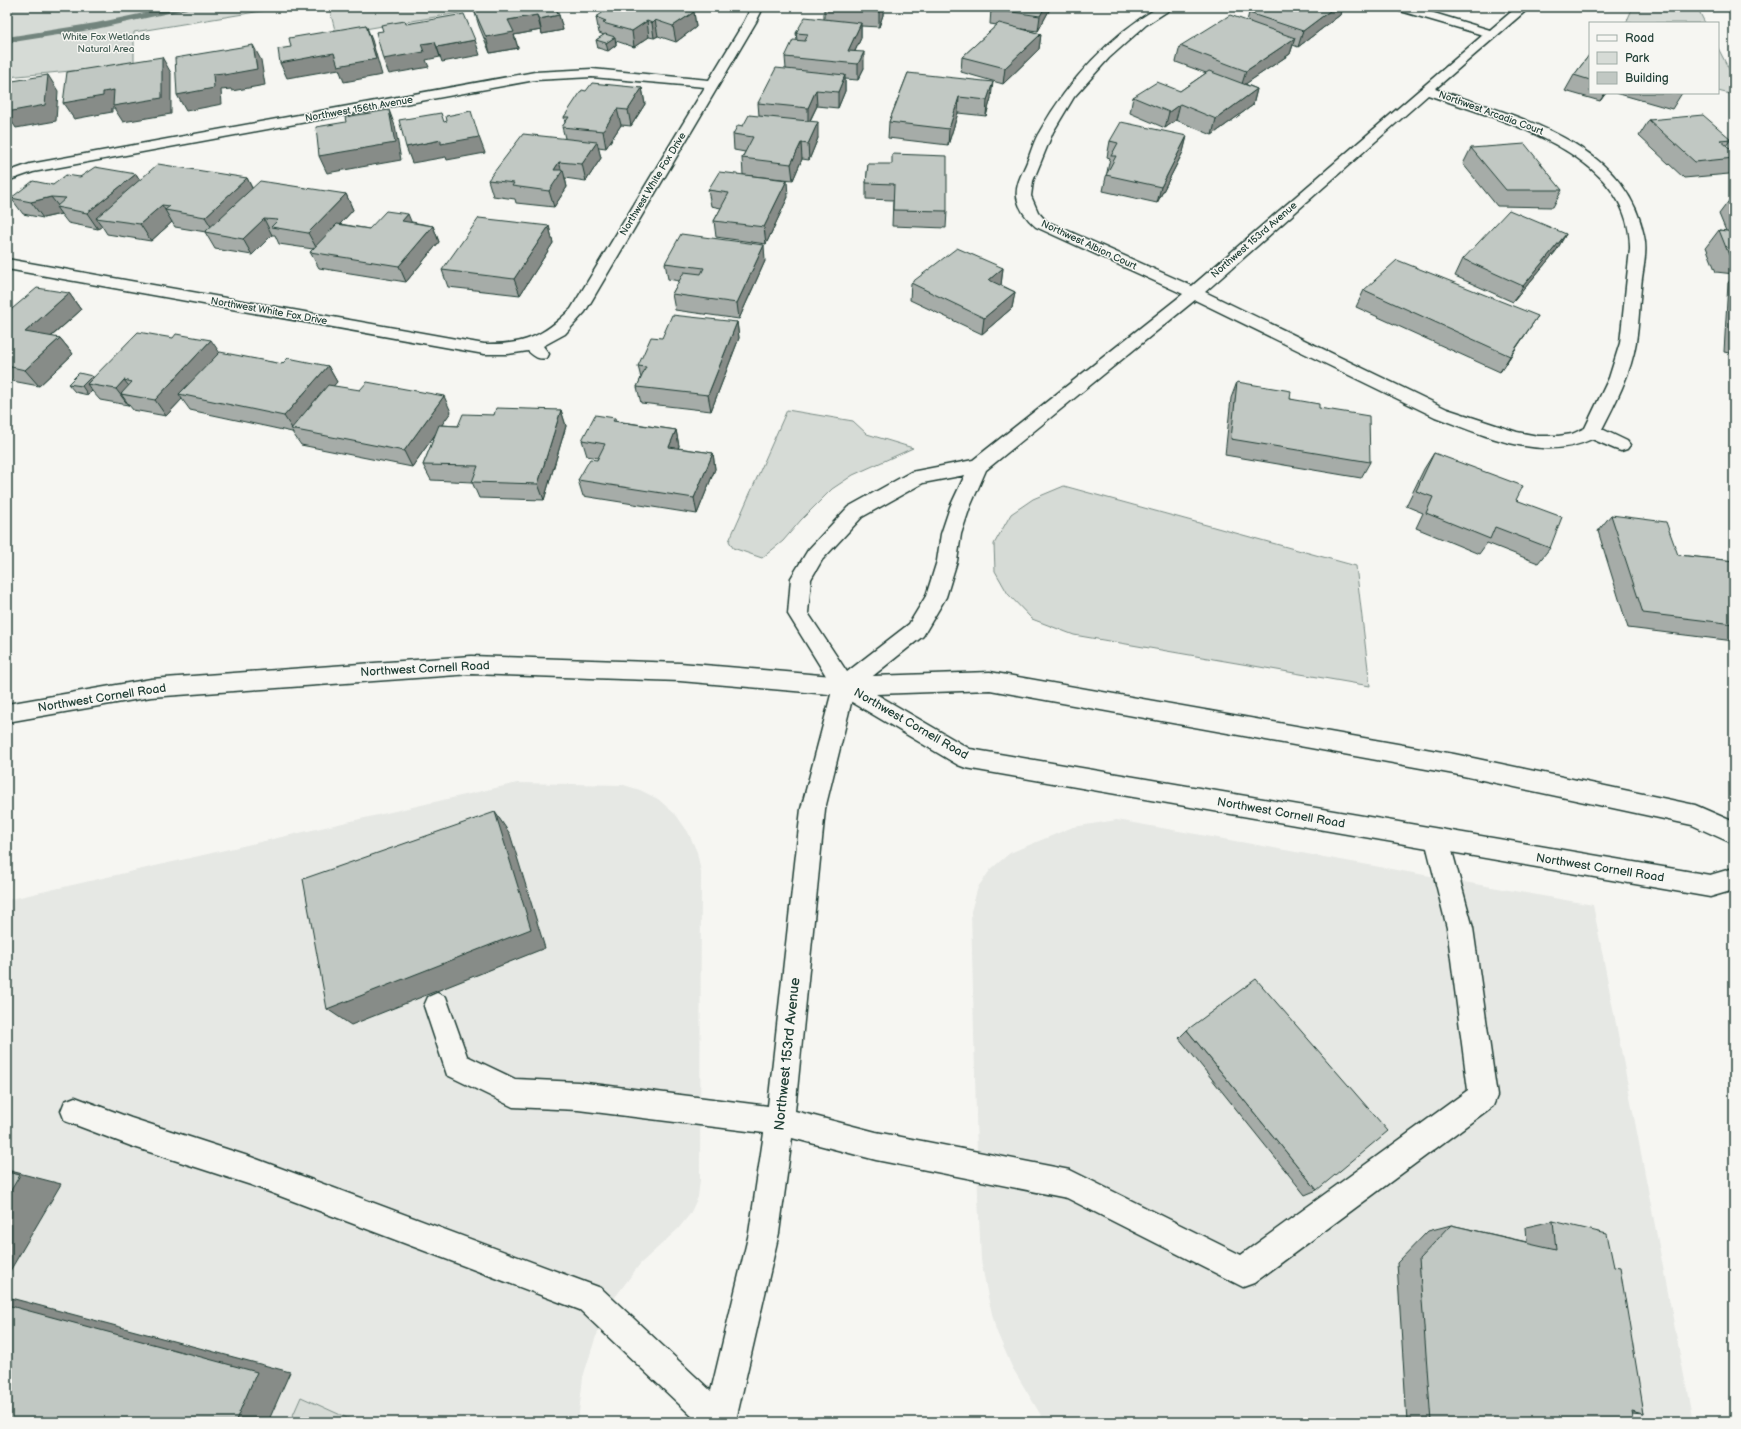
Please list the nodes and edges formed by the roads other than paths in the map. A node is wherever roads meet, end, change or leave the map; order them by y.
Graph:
1 (755, 7) edge
2 (1168, 7) edge
3 (1401, 7) edge
4 (1524, 7) edge
5 (1491, 34) junction
6 (713, 84) junction
7 (1426, 90) junction
8 (7, 177) edge
9 (7, 264) edge
10 (1194, 293) junction
11 (1592, 432) junction
12 (1621, 445) dead end
13 (978, 466) junction
14 (844, 686) junction
15 (7, 713) edge
16 (1734, 833) edge
17 (1437, 840) junction
18 (1734, 879) edge
19 (437, 1006) edge
20 (75, 1111) dead end
21 (780, 1121) junction
22 (720, 1421) edge

1 - 6 street, Northwest White Fox Drive
2 - 10 street, Northwest Albion Court
3 - 5 street
4 - 5 street, Northwest 153rd Avenue
5 - 7 street, Northwest 153rd Avenue
6 - 8 street, Northwest 156th Avenue
6 - 9 street, Northwest White Fox Drive
7 - 10 street, Northwest 153rd Avenue
7 - 11 street, Northwest Arcadia Court
10 - 11 street
10 - 13 street, Northwest 153rd Avenue
11 - 12 street
13 - 14 street, Northwest 153rd Avenue
13 - 14 street, Northwest 153rd Avenue
14 - 15 street, Northwest Cornell Road
14 - 16 street, Northwest Cornell Road
14 - 17 street, Northwest Cornell Road
14 - 21 street, Northwest 153rd Avenue
17 - 18 street, Northwest Cornell Road
17 - 21 street
19 - 21 street
20 - 22 street
21 - 22 street, Northwest 153rd Avenue

